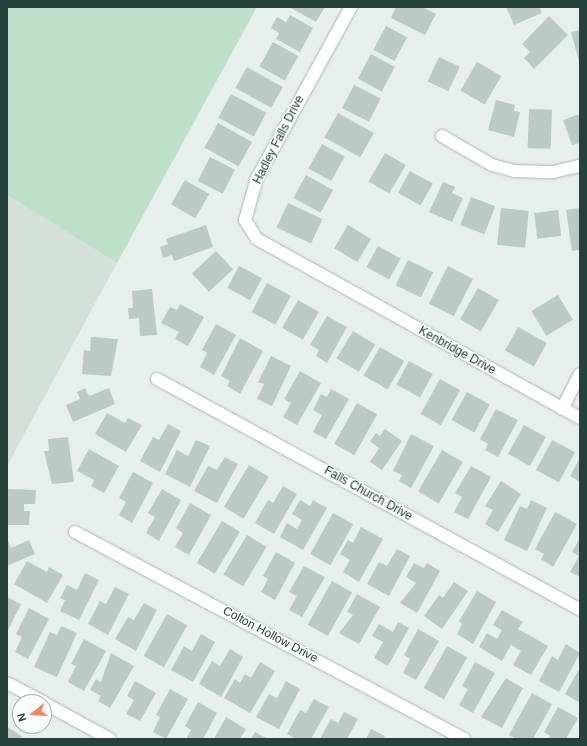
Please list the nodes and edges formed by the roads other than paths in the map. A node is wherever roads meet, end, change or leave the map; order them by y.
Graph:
1 (351, 7) edge
2 (442, 136) dead end
3 (580, 166) edge
4 (334, 283) joint
5 (580, 374) edge
6 (157, 379) dead end
7 (562, 409) junction
8 (580, 418) edge
9 (75, 532) dead end
10 (580, 610) edge
11 (7, 683) edge
12 (28, 694) edge
13 (52, 707) edge
14 (110, 739) edge
15 (464, 739) edge

1 - 4 street, Hadley Falls Drive
2 - 3 street
4 - 7 street, Kenbridge Drive
5 - 7 street
6 - 10 street, Falls Church Drive
7 - 8 street, Kenbridge Drive
9 - 15 street, Colton Hollow Drive
11 - 12 street
13 - 14 street

